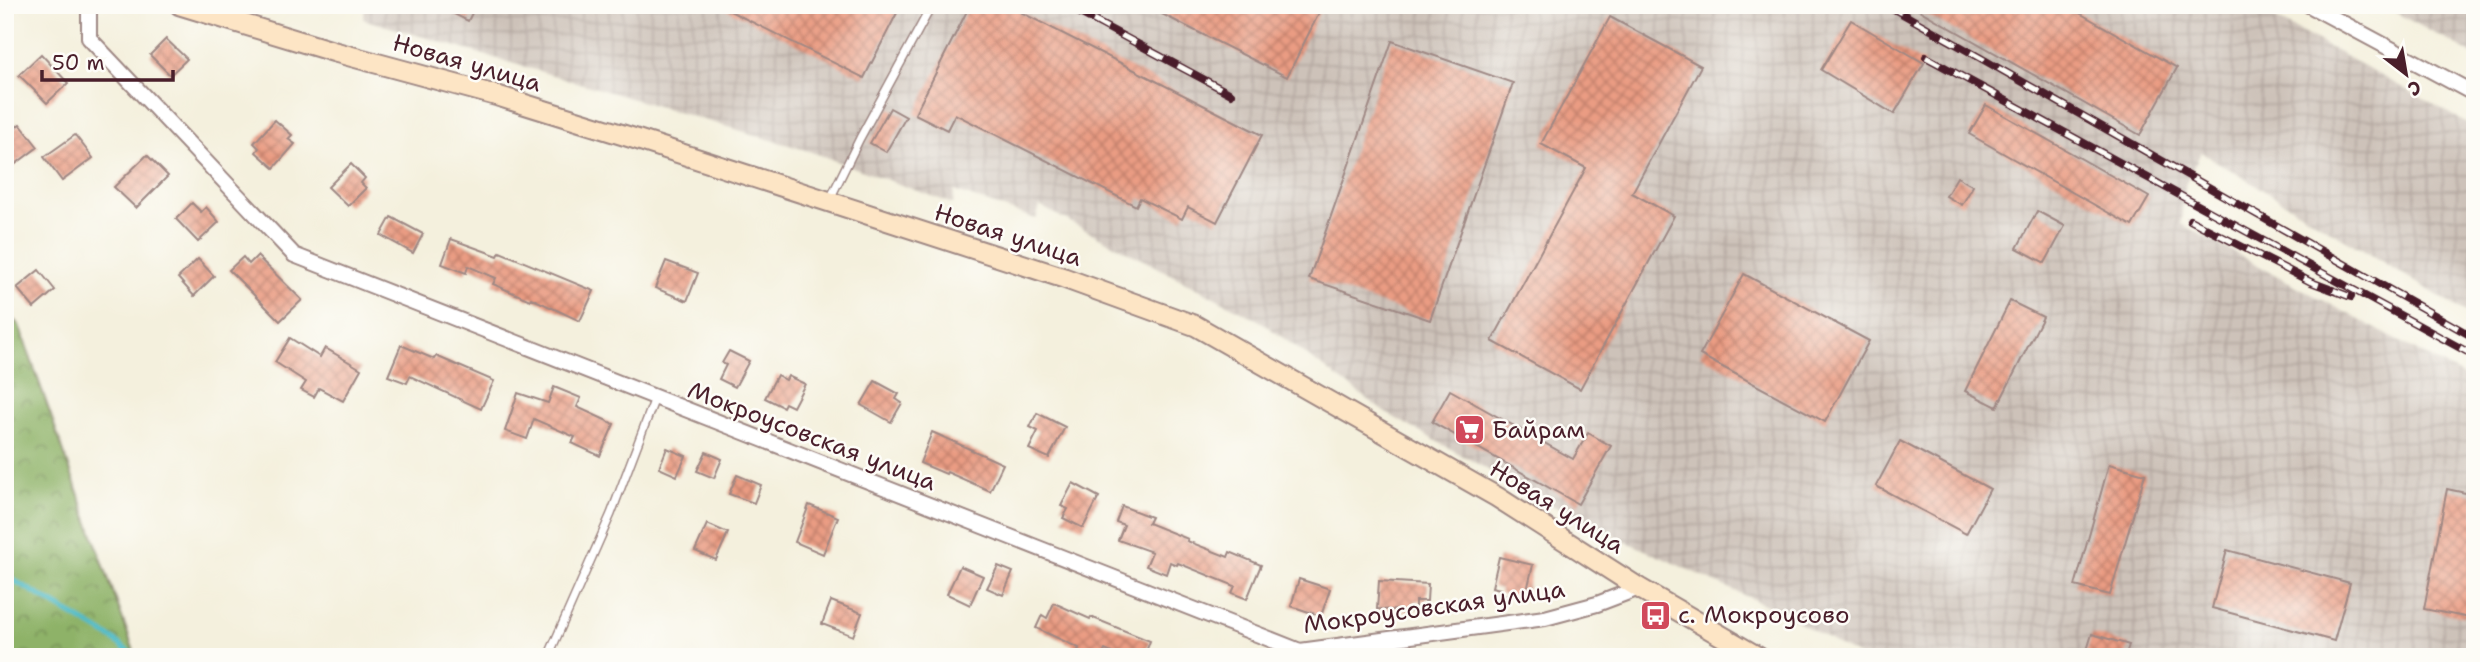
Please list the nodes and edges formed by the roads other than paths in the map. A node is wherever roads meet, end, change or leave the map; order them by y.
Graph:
1 (89, 5) edge
2 (180, 5) edge
3 (932, 5) edge
4 (2309, 5) edge
5 (2475, 94) edge
6 (829, 202) junction
7 (655, 398) junction
8 (1639, 588) junction
9 (548, 657) edge
10 (1758, 657) edge

1 - 7 street, Мокроусовская улица
2 - 6 main road, Новая улица
3 - 6 lane
4 - 5 street
6 - 8 main road, Новая улица
7 - 8 street, Мокроусовская улица
7 - 9 lane
8 - 10 main road, Новая улица

